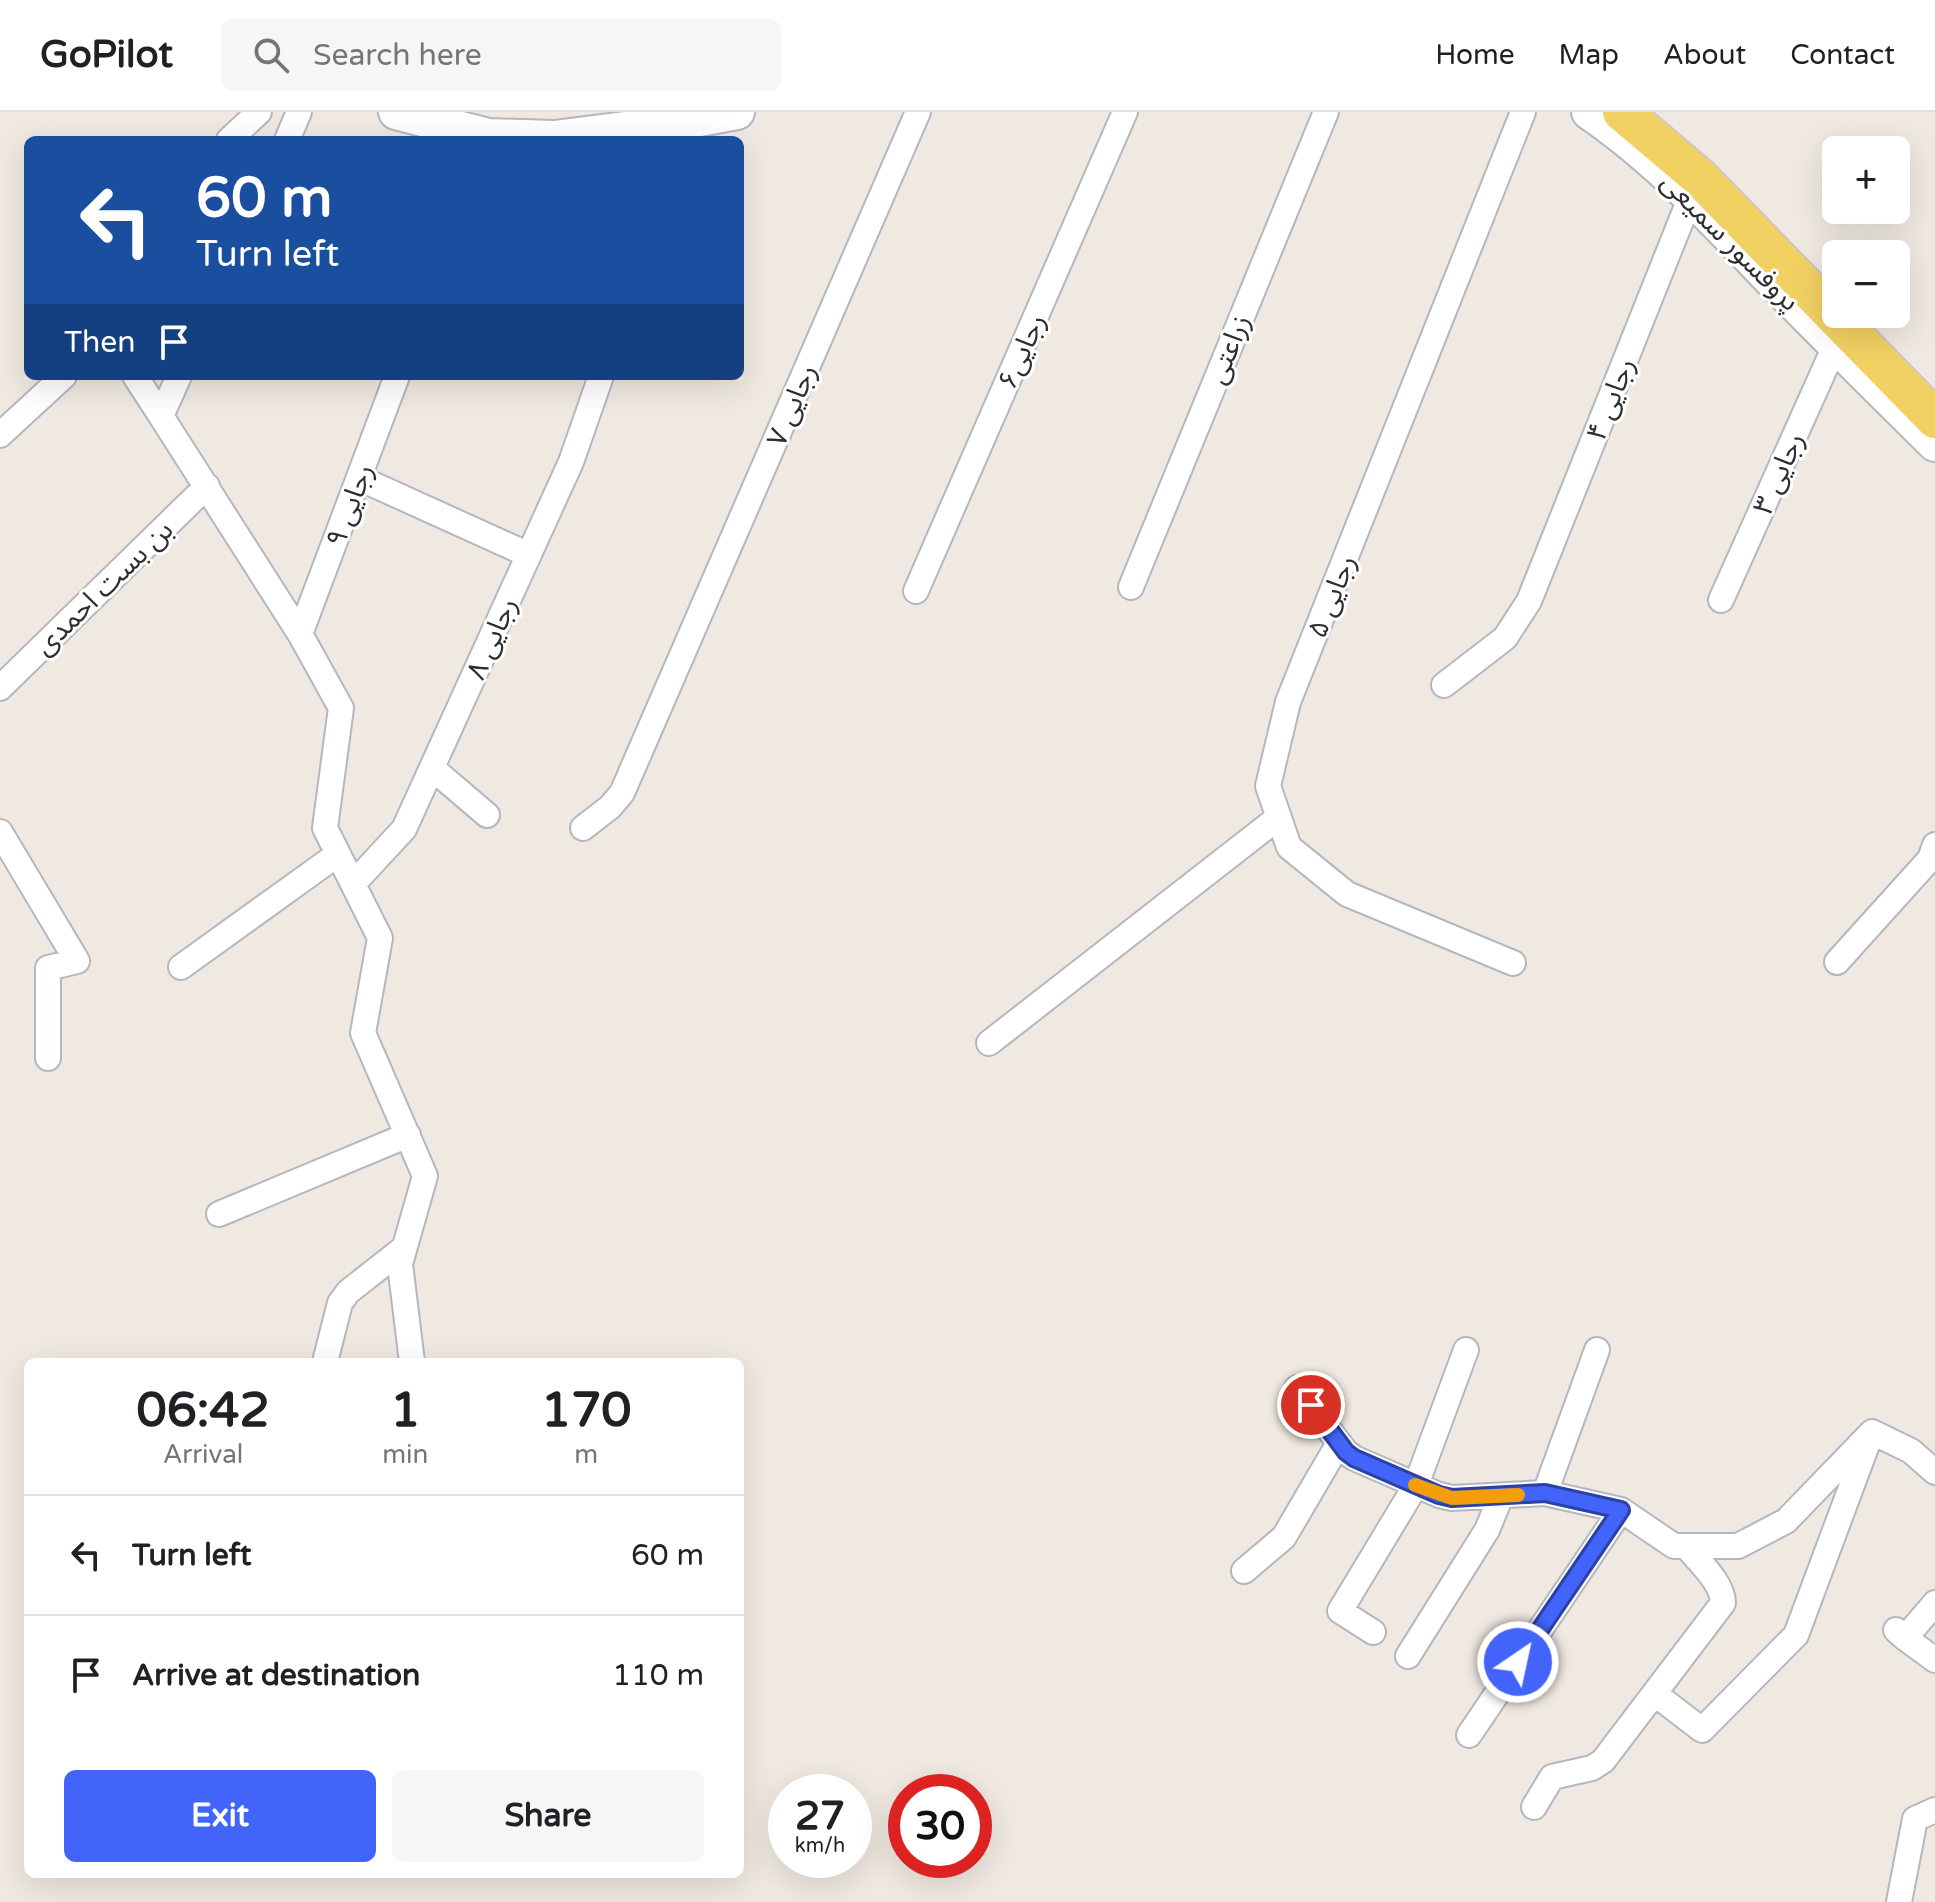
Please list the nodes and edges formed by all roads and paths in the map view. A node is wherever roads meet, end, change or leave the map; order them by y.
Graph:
1 (259, 112) edge
2 (299, 112) edge
3 (396, 112) edge
4 (737, 112) edge
5 (918, 112) edge
6 (1125, 112) edge
7 (1326, 112) edge
8 (1523, 112) edge
9 (1589, 112) edge
10 (1630, 114) edge
11 (686, 131) edge
12 (233, 136) edge
13 (289, 136) edge
14 (480, 136) edge
15 (592, 136) edge
16 (1691, 196) junction
17 (1835, 346) junction
18 (60, 380) edge
19 (138, 380) edge
20 (177, 380) edge
21 (396, 380) edge
22 (600, 380) edge
23 (161, 416) junction
24 (1935, 419) edge
25 (0, 435) edge
26 (1935, 444) edge
27 (359, 478) junction
28 (207, 486) junction
29 (529, 555) junction
30 (1131, 587) dead end
31 (916, 591) dead end
32 (1721, 600) dead end
33 (300, 634) junction
34 (1444, 685) dead end
35 (0, 688) edge
36 (432, 768) junction
37 (487, 815) dead end
38 (1279, 817) junction
39 (583, 828) dead end
40 (0, 832) edge
41 (1935, 845) edge
42 (338, 854) junction
43 (353, 884) junction
44 (1837, 962) dead end
45 (1513, 963) dead end
46 (181, 967) dead end
47 (989, 1043) dead end
48 (48, 1058) dead end
49 (408, 1135) junction
50 (219, 1214) dead end
51 (404, 1248) junction
52 (1466, 1350) dead end
53 (1597, 1350) dead end
54 (326, 1358) edge
55 (412, 1358) edge
56 (1297, 1388) dead end
57 (1872, 1432) junction
58 (1339, 1443) junction
59 (1934, 1469) edge
60 (1416, 1485) junction
61 (1545, 1493) junction
62 (1501, 1496) junction
63 (1621, 1510) junction
64 (1686, 1546) junction
65 (1244, 1571) dead end
66 (1935, 1603) edge
67 (1373, 1632) dead end
68 (1408, 1656) dead end
69 (1935, 1660) edge
70 (1655, 1694) junction
71 (1469, 1735) dead end
72 (1534, 1807) dead end
73 (1935, 1810) edge
74 (1899, 1902) edge

1 - 12 street
2 - 13 street
3 - 14 main road
4 - 11 main road
5 - 39 street, رجایی ۷
6 - 31 street, رجایی۶
7 - 30 street, زراعتی
8 - 38 street, رجایی ۵
9 - 16 main road, پروفسور سمیعی
10 - 24 main road, پروفسور سمیعی
11 - 15 main road
16 - 17 main road, پروفسور سمیعی
16 - 34 street, رجایی ۴
17 - 26 main road, پروفسور سمیعی
17 - 32 street, رجایی ۳
18 - 25 street
19 - 23 street
20 - 23 street
21 - 27 street, رجایی ۹
22 - 29 street, رجایی ۸
23 - 28 street
27 - 29 street
27 - 33 street, رجایی ۹
28 - 33 street
28 - 35 street, بن بست احمدی
29 - 36 street, رجایی ۸
33 - 42 street
36 - 37 street
36 - 43 street, رجایی ۸
38 - 45 street, رجایی ۵
38 - 47 street
40 - 48 street
41 - 44 street
42 - 43 street
42 - 46 street
43 - 49 street
49 - 50 street
49 - 51 street
51 - 54 street
51 - 55 street
52 - 60 street
53 - 61 street
56 - 58 street
57 - 59 street
57 - 64 street
57 - 70 street
58 - 60 street
58 - 65 street
60 - 62 street
60 - 67 street
61 - 62 street
61 - 63 street
62 - 68 street
63 - 64 street
63 - 71 street
64 - 70 street
66 - 69 street
70 - 72 street
73 - 74 street

